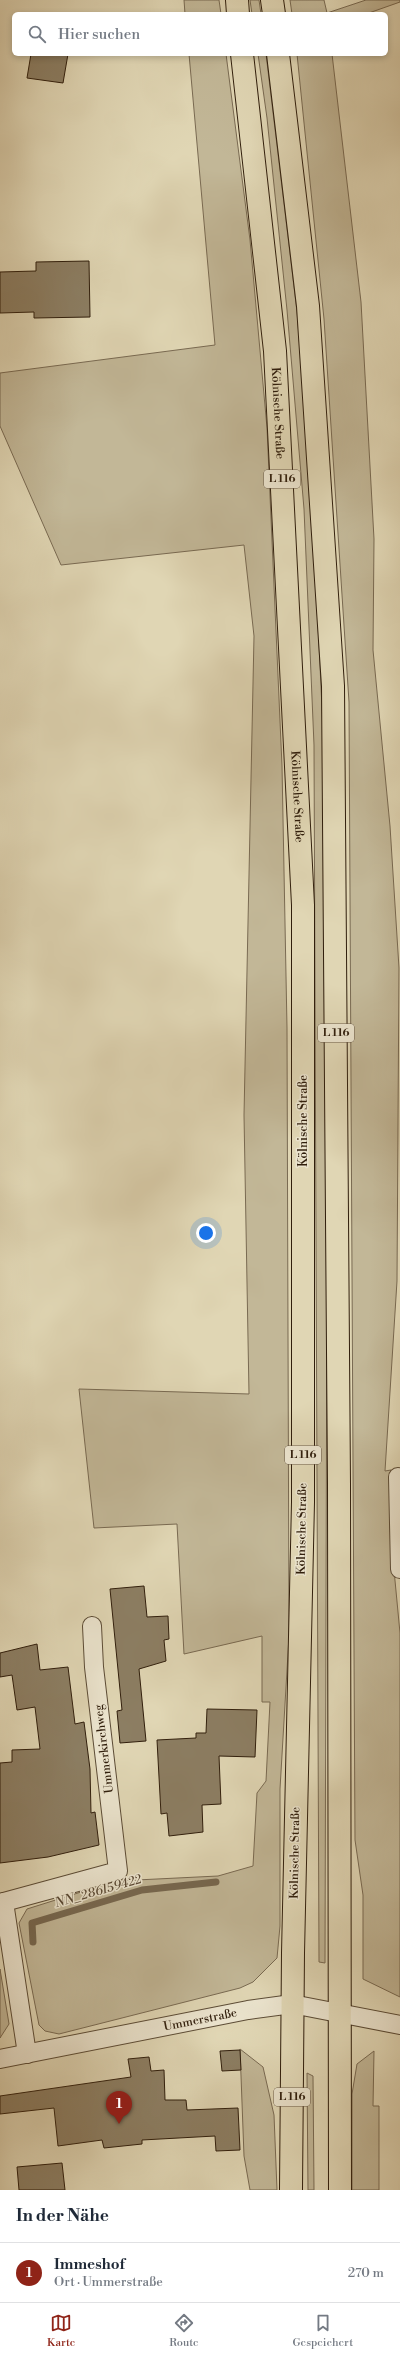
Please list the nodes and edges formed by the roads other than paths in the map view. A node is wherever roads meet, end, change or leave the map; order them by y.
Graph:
1 (236, 0) edge
2 (272, 0) edge
3 (238, 12) edge
4 (274, 12) edge
5 (242, 56) edge
6 (278, 56) edge
7 (398, 1477) dead end
8 (400, 1570) edge
9 (92, 1626) dead end
10 (2, 1903) edge
11 (292, 2004) junction
12 (340, 2014) junction
13 (400, 2025) edge
14 (27, 2054) junction
15 (0, 2059) edge
16 (291, 2190) edge
17 (340, 2190) edge

1 - 3 main road
2 - 4 main road
5 - 11 main road, Kölnische Straße / L 116
6 - 12 main road, L 116
7 - 8 street
9 - 10 street, Ummerkirchweg
10 - 14 street
11 - 12 street, Ummerstraße
11 - 14 street, Ummerstraße
11 - 16 main road, Kölnische Straße / L 116
12 - 13 street, Ummerstraße
12 - 17 main road, L 116
14 - 15 street, Ummerstraße

